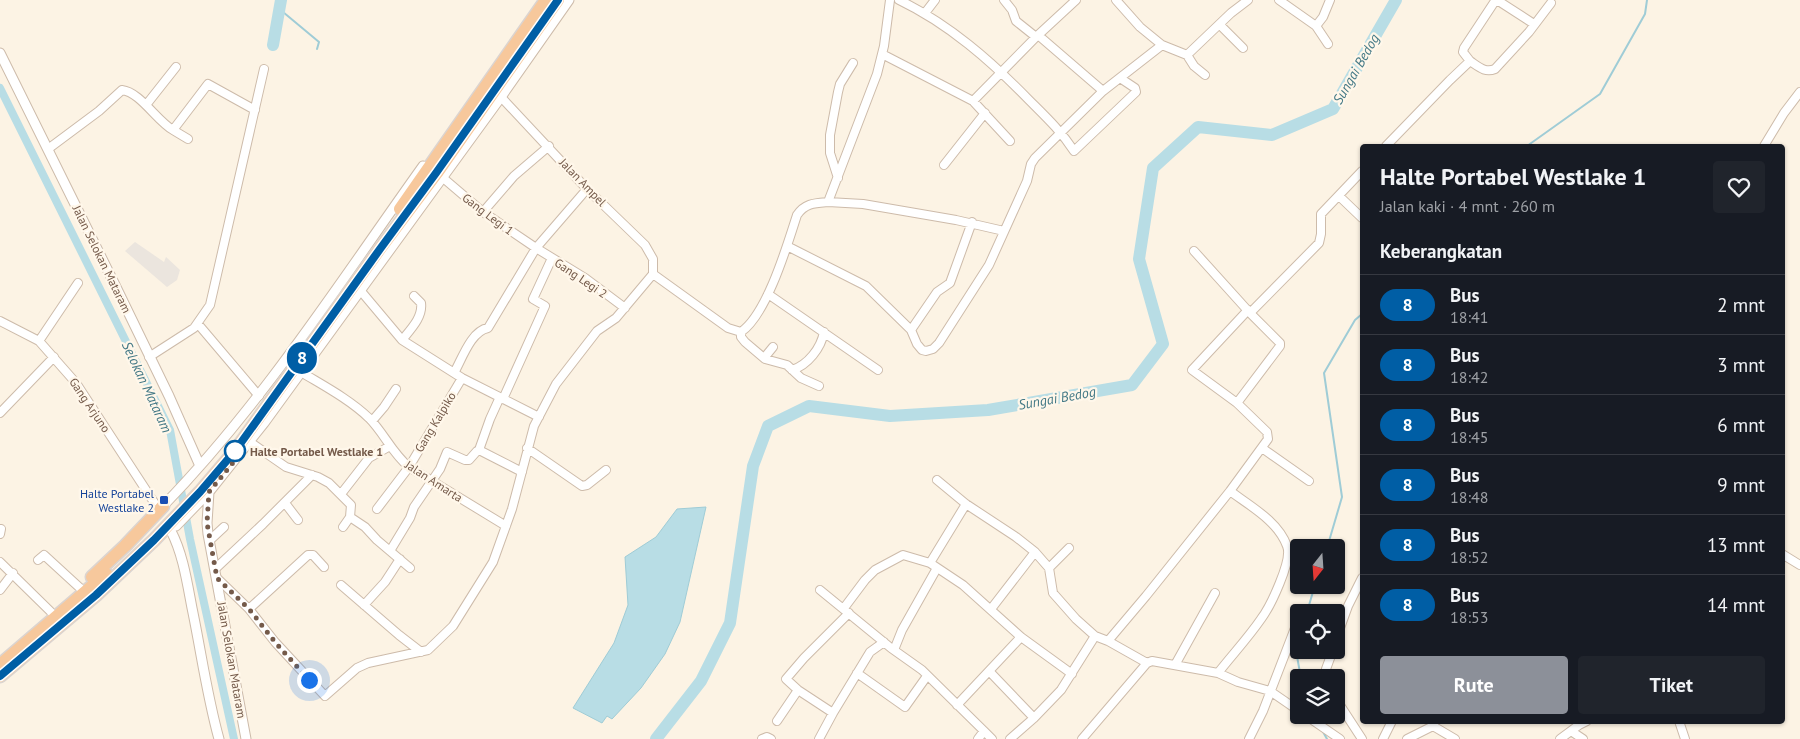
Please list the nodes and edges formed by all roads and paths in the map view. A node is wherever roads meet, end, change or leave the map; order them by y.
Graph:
1 (539, 0) edge
2 (546, 0) edge
3 (558, 0) edge
4 (568, 0) edge
5 (890, 0) edge
6 (900, 0) edge
7 (934, 0) edge
8 (1004, 0) edge
9 (1076, 0) edge
10 (1116, 0) edge
11 (1248, 0) edge
12 (1279, 0) edge
13 (1330, 0) edge
14 (1551, 3) dead end
15 (925, 13) junction
16 (1534, 24) junction
17 (1220, 25) junction
18 (1316, 26) junction
19 (1037, 36) junction
20 (1328, 44) dead end
21 (1162, 45) junction
22 (1243, 48) dead end
23 (0, 53) edge
24 (882, 54) junction
25 (1187, 55) junction
26 (1470, 61) junction
27 (853, 63) dead end
28 (176, 67) dead end
29 (264, 70) dead end
30 (1002, 73) junction
31 (1206, 75) dead end
32 (1120, 78) junction
33 (1103, 91) junction
34 (1800, 92) edge
35 (501, 97) junction
36 (973, 101) junction
37 (146, 105) junction
38 (255, 110) junction
39 (986, 113) junction
40 (173, 130) junction
41 (1062, 132) junction
42 (188, 139) dead end
43 (1010, 141) dead end
44 (1388, 144) edge
45 (1765, 144) edge
46 (549, 146) junction
47 (48, 149) junction
48 (437, 150) junction
49 (944, 165) dead end
50 (442, 173) junction
51 (1360, 173) edge
52 (838, 178) junction
53 (588, 188) junction
54 (1339, 196) junction
55 (402, 200) junction
56 (828, 202) junction
57 (483, 212) junction
58 (1360, 216) edge
59 (972, 222) junction
60 (389, 231) junction
61 (1004, 231) junction
62 (787, 246) junction
63 (536, 248) junction
64 (1194, 251) dead end
65 (552, 258) junction
66 (653, 274) junction
67 (78, 283) dead end
68 (360, 290) junction
69 (768, 294) junction
70 (414, 296) dead end
71 (339, 302) junction
72 (625, 308) junction
73 (1249, 312) junction
74 (0, 321) edge
75 (198, 324) junction
76 (911, 330) junction
77 (741, 332) junction
78 (824, 332) junction
79 (402, 340) junction
80 (39, 341) junction
81 (773, 347) dead end
82 (54, 357) junction
83 (149, 358) junction
84 (764, 358) junction
85 (792, 370) junction
86 (878, 370) dead end
87 (301, 372) junction
88 (454, 373) junction
89 (462, 378) junction
90 (819, 386) dead end
91 (396, 390) dead end
92 (259, 396) junction
93 (501, 398) junction
94 (1237, 403) junction
95 (0, 413) edge
96 (539, 417) junction
97 (372, 421) junction
98 (250, 442) junction
99 (390, 446) junction
100 (527, 448) junction
101 (1262, 448) junction
102 (479, 450) junction
103 (409, 466) junction
104 (606, 470) dead end
105 (522, 472) junction
106 (312, 475) junction
107 (432, 480) junction
108 (937, 480) dead end
109 (1309, 481) dead end
110 (200, 485) junction
111 (1230, 491) junction
112 (341, 494) junction
113 (284, 503) junction
114 (966, 504) junction
115 (161, 508) junction
116 (377, 509) dead end
117 (350, 517) junction
118 (298, 520) dead end
119 (506, 526) junction
120 (343, 527) dead end
121 (173, 528) junction
122 (224, 528) dead end
123 (210, 540) junction
124 (1069, 548) dead end
125 (390, 551) junction
126 (1035, 552) junction
127 (1785, 556) edge
128 (400, 559) junction
129 (38, 560) dead end
130 (0, 562) edge
131 (934, 565) junction
132 (1800, 565) edge
133 (324, 567) dead end
134 (410, 568) dead end
135 (1049, 568) junction
136 (13, 573) junction
137 (216, 574) junction
138 (1360, 582) edge
139 (341, 585) dead end
140 (80, 588) junction
141 (0, 590) edge
142 (820, 590) dead end
143 (1215, 593) dead end
144 (364, 605) junction
145 (249, 609) junction
146 (991, 609) junction
147 (846, 611) junction
148 (51, 612) junction
149 (1345, 614) edge
150 (1095, 636) junction
151 (1021, 637) junction
152 (1108, 641) junction
153 (1290, 641) edge
154 (884, 642) junction
155 (25, 649) junction
156 (894, 650) junction
157 (421, 652) junction
158 (0, 654) edge
159 (1147, 663) junction
160 (0, 665) edge
161 (1175, 665) junction
162 (990, 671) junction
163 (857, 673) junction
164 (1218, 673) junction
165 (1072, 674) junction
166 (0, 676) edge
167 (927, 676) junction
168 (0, 684) edge
169 (798, 690) junction
170 (1270, 691) junction
171 (957, 705) junction
172 (1290, 705) edge
173 (833, 713) junction
174 (1345, 713) edge
175 (1034, 718) junction
176 (777, 721) dead end
177 (1318, 724) edge
178 (1390, 724) edge
179 (1434, 724) edge
180 (1582, 724) edge
181 (1680, 724) edge
182 (984, 731) junction
183 (1571, 731) junction
184 (219, 739) edge
185 (246, 739) edge
186 (762, 739) edge
187 (771, 739) edge
188 (819, 739) edge
189 (978, 739) edge
190 (992, 739) edge
191 (1010, 739) edge
192 (1082, 739) edge
193 (1249, 739) edge
194 (1340, 739) edge
195 (1362, 739) edge
196 (1383, 739) edge
197 (1407, 739) edge
198 (1455, 739) edge
199 (1560, 739) edge
200 (1582, 739) edge
201 (1685, 739) edge

1 - 48 street
2 - 48 highway
3 - 50 highway
4 - 35 street
5 - 24 street
6 - 15 street
7 - 15 street
8 - 19 street
9 - 19 street
10 - 21 street
11 - 17 street
12 - 18 street
13 - 18 street
14 - 16 street
15 - 30 street
16 - 26 street
16 - 26 street
17 - 22 street
17 - 25 street
18 - 20 street
19 - 30 street
19 - 33 street
21 - 25 street
21 - 32 street
23 - 47 street, Jalan Selokan Mataram
24 - 36 street
24 - 52 street
25 - 31 street
26 - 44 street
27 - 52 street
28 - 37 street
29 - 38 street
30 - 36 street
30 - 41 street
32 - 33 street
32 - 41 street
33 - 41 street
34 - 45 street
35 - 46 street, Jalan Ampel
35 - 50 street
36 - 39 street
37 - 40 street
37 - 47 street
38 - 40 street
38 - 75 street
39 - 43 street
39 - 49 street
40 - 42 street
41 - 61 street
46 - 53 street, Jalan Ampel
46 - 57 street
47 - 83 street, Jalan Selokan Mataram
48 - 55 highway
50 - 57 street, Gang Legi 1
50 - 60 highway
50 - 68 street
51 - 54 street
52 - 56 street
53 - 63 street
53 - 66 street, Jalan Ampel
54 - 58 street
54 - 73 street
55 - 60 highway
55 - 71 street
56 - 59 street
56 - 62 street
57 - 63 street, Gang Legi 1
59 - 61 street
59 - 76 street
60 - 71 highway
61 - 76 street
62 - 69 street
62 - 76 street
63 - 65 street, Gang Legi 2
63 - 88 street
64 - 73 street
65 - 72 street, Gang Legi 2
65 - 93 street
66 - 72 street
66 - 77 street
67 - 80 street
68 - 71 street
68 - 79 street
69 - 77 street
69 - 78 street
70 - 79 street
71 - 87 street
71 - 92 street
71 - 110 highway
72 - 96 street
73 - 94 street
73 - 94 street
74 - 80 street, Gang Arjuno
75 - 83 street
75 - 92 street
77 - 84 street
78 - 85 street
78 - 86 street
79 - 88 street
80 - 82 street, Gang Arjuno
81 - 84 street
82 - 95 street
82 - 115 street, Gang Arjuno
83 - 110 street, Jalan Selokan Mataram
84 - 85 street
85 - 90 street
87 - 97 street, Jalan Amarta
87 - 98 street
88 - 89 street
89 - 93 street
89 - 103 street, Gang Kalpiko
91 - 97 street
92 - 110 street
93 - 96 street
93 - 102 street
94 - 101 street
96 - 100 street
97 - 99 street, Jalan Amarta
98 - 106 street
98 - 110 street
99 - 103 street, Jalan Amarta
99 - 112 street
100 - 104 street
100 - 105 street
101 - 109 street
101 - 111 street
102 - 105 street
102 - 107 street
103 - 107 street, Jalan Amarta
103 - 116 street, Gang Kalpiko
105 - 119 street
106 - 112 street
106 - 113 street
107 - 119 street, Jalan Amarta
107 - 125 street
108 - 114 street
110 - 115 street
110 - 121 street
110 - 123 street, Jalan Selokan Mataram
110 - 155 highway
111 - 152 street
111 - 164 street
112 - 117 street
113 - 118 street
113 - 137 street
114 - 126 street
114 - 131 street
115 - 140 highway
117 - 120 street
117 - 125 street
119 - 157 street
121 - 168 highway
121 - 184 street
122 - 123 street
123 - 137 street, Jalan Selokan Mataram
124 - 135 street
125 - 128 street
126 - 135 street
126 - 146 street
127 - 132 street
128 - 134 street
128 - 144 street
129 - 140 street
130 - 136 street
131 - 146 street
131 - 147 street
131 - 156 street
133 - 145 street
135 - 150 street
136 - 141 street
136 - 148 street
137 - 145 street
137 - 185 street, Jalan Selokan Mataram
138 - 149 street
139 - 144 street
140 - 148 highway
142 - 147 street
143 - 161 street
144 - 157 street
145 - 157 street
146 - 151 street
147 - 154 street
147 - 169 street
148 - 158 highway
150 - 152 street
150 - 165 street
151 - 162 street
151 - 165 street
152 - 159 street
153 - 170 street
154 - 156 street
154 - 163 street
155 - 160 highway
155 - 166 highway
156 - 167 street
159 - 161 street
159 - 192 street
161 - 164 street
162 - 171 street
162 - 175 street
163 - 167 street
163 - 173 street
164 - 170 street
165 - 175 street
167 - 171 street
169 - 173 street
169 - 176 street
170 - 172 street
170 - 193 street
171 - 182 street
173 - 188 street
174 - 195 street
175 - 191 street
177 - 194 street
178 - 196 street
179 - 197 street
179 - 198 street
180 - 183 street
181 - 201 street
182 - 189 street
182 - 190 street
183 - 199 street
183 - 200 street
186 - 187 street

